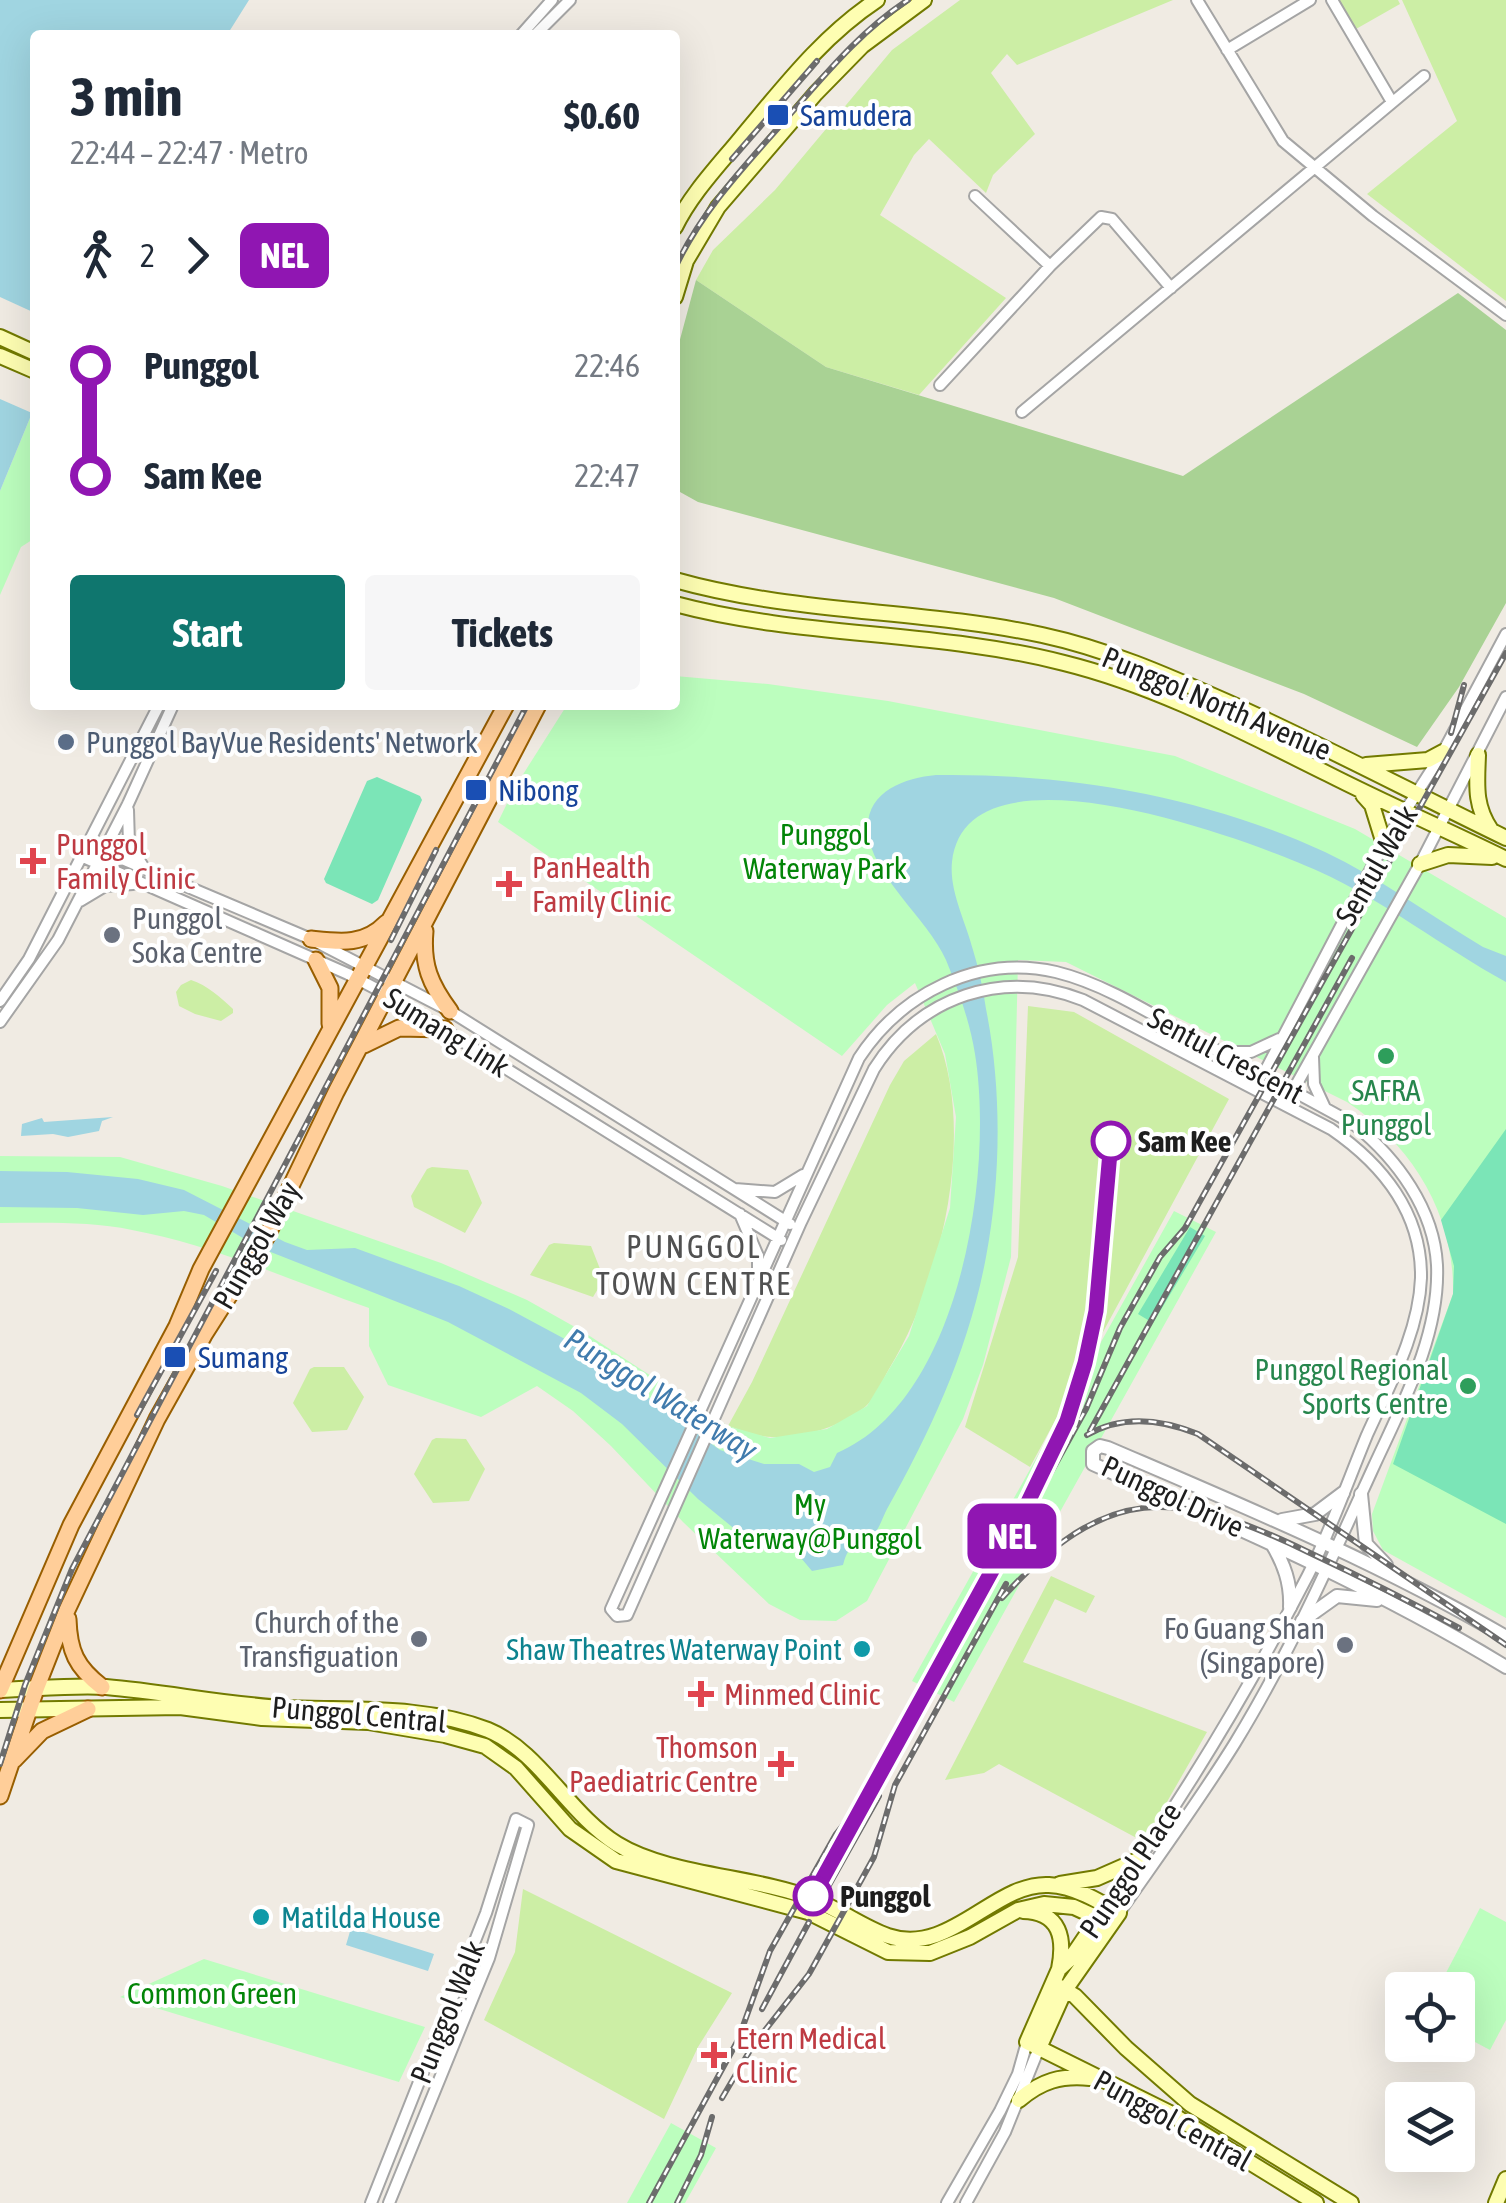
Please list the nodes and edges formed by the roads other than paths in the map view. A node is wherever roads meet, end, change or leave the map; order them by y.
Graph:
1 (552, 0) edge
2 (570, 0) edge
3 (878, 0) edge
4 (924, 0) edge
5 (1197, 0) edge
6 (1310, 0) edge
7 (1332, 0) edge
8 (532, 30) edge
9 (534, 30) edge
10 (1227, 50) junction
11 (1424, 76) dead end
12 (1392, 102) junction
13 (1312, 167) junction
14 (975, 196) dead end
15 (680, 217) edge
16 (1050, 266) junction
17 (680, 281) edge
18 (1170, 288) junction
19 (1506, 316) edge
20 (0, 337) edge
21 (30, 351) edge
22 (0, 356) edge
23 (30, 369) edge
24 (940, 385) dead end
25 (1022, 412) dead end
26 (680, 581) edge
27 (680, 605) edge
28 (1506, 634) edge
29 (1506, 696) edge
30 (156, 710) edge
31 (171, 710) edge
32 (503, 710) edge
33 (535, 710) edge
34 (1444, 752) junction
35 (1478, 755) junction
36 (1360, 765) junction
37 (1357, 788) junction
38 (1418, 794) junction
39 (128, 804) junction
40 (1449, 810) junction
41 (1406, 812) junction
42 (1439, 828) junction
43 (1499, 835) edge
44 (1384, 844) junction
45 (86, 851) junction
46 (102, 852) junction
47 (1504, 858) edge
48 (97, 864) junction
49 (1420, 864) junction
50 (148, 872) junction
51 (144, 885) junction
52 (76, 904) junction
53 (394, 913) junction
54 (426, 922) junction
55 (311, 939) junction
56 (316, 960) junction
57 (362, 972) junction
58 (392, 988) junction
59 (0, 1001) edge
60 (450, 1011) junction
61 (0, 1022) edge
62 (329, 1028) junction
63 (445, 1029) junction
64 (1280, 1039) junction
65 (359, 1048) junction
66 (1220, 1052) junction
67 (1312, 1055) junction
68 (1260, 1076) junction
69 (1292, 1092) junction
70 (1269, 1098) junction
71 (1284, 1105) junction
72 (1325, 1108) junction
73 (810, 1168) junction
74 (729, 1188) junction
75 (740, 1213) junction
76 (786, 1221) junction
77 (798, 1229) junction
78 (778, 1238) junction
79 (790, 1246) junction
80 (758, 1279) junction
81 (1343, 1493) junction
82 (1361, 1494) junction
83 (1280, 1521) junction
84 (1270, 1541) junction
85 (1330, 1544) junction
86 (1320, 1566) junction
87 (1400, 1577) junction
88 (1385, 1600) junction
89 (1290, 1607) junction
90 (67, 1610) junction
91 (1302, 1621) junction
92 (24, 1632) junction
93 (1506, 1637) edge
94 (0, 1659) edge
95 (1506, 1667) edge
96 (102, 1687) junction
97 (36, 1689) junction
98 (0, 1690) edge
99 (0, 1710) edge
100 (28, 1710) junction
101 (88, 1710) junction
102 (12, 1762) junction
103 (0, 1796) edge
104 (1138, 1860) junction
105 (1050, 1885) junction
106 (1018, 1910) junction
107 (1109, 1915) junction
108 (1059, 1981) junction
109 (1033, 2045) junction
110 (1100, 2079) junction
111 (1166, 2085) junction
112 (1019, 2100) junction
113 (1168, 2112) junction
114 (1506, 2179) edge
115 (370, 2203) edge
116 (389, 2203) edge
117 (947, 2203) edge
118 (966, 2203) edge
119 (1316, 2203) edge
120 (1350, 2203) edge
121 (1496, 2203) edge

1 - 8 street
2 - 9 street
3 - 15 main road
4 - 17 main road
5 - 10 street
6 - 10 street
7 - 12 street
10 - 13 street
11 - 12 street
12 - 13 street
13 - 18 street
13 - 19 street
14 - 16 street
16 - 18 street
16 - 24 street
18 - 25 street
20 - 21 main road
22 - 23 main road
26 - 36 main road, Punggol North Avenue
27 - 37 main road, Punggol North Avenue
28 - 34 street, Sentul Walk
29 - 35 street, Sentul Walk
30 - 45 street
31 - 39 street
32 - 53 main road, Punggol Way
33 - 54 main road, Punggol Way
34 - 36 main road
34 - 38 street, Sentul Walk
35 - 40 street, Sentul Walk
35 - 43 main road
36 - 38 main road, Punggol North Avenue
37 - 41 main road, Punggol North Avenue
37 - 44 main road
38 - 40 main road, Punggol North Avenue
38 - 41 street, Sentul Walk
39 - 46 street
39 - 50 street
40 - 42 street, Sentul Walk
40 - 43 main road, Punggol North Avenue
41 - 42 main road, Punggol North Avenue
41 - 44 street, Sentul Walk
42 - 47 main road, Punggol North Avenue
42 - 49 street, Sentul Walk
44 - 64 street, Sentul Walk
45 - 46 street, Sumang Link
45 - 48 street, Sumang Link
45 - 59 street
46 - 48 street
46 - 50 street, Sumang Link
47 - 49 main road
48 - 51 street, Sumang Link
48 - 52 street
49 - 67 street, Sentul Walk
50 - 55 street, Sumang Link
51 - 52 street
51 - 56 street, Sumang Link
52 - 61 street
53 - 55 main road
53 - 57 main road, Punggol Way
54 - 58 main road, Punggol Way
54 - 60 main road
55 - 57 street, Sumang Link
56 - 57 street, Sumang Link
56 - 62 main road
57 - 58 street, Sumang Link
57 - 62 main road, Punggol Way
58 - 60 street, Sumang Link
58 - 63 street, Sumang Link
58 - 65 main road, Punggol Way
60 - 74 street, Sumang Link
62 - 92 main road, Punggol Way
63 - 65 main road
63 - 75 street, Sumang Link
64 - 66 street
64 - 68 street, Sentul Walk
65 - 90 main road, Punggol Way
66 - 68 street, Sentul Crescent
66 - 73 street, Sentul Crescent
67 - 69 street, Sentul Walk
67 - 72 street
68 - 69 street, Sentul Crescent
68 - 70 street
69 - 71 street, Sentul Walk
69 - 72 street, Sentul Crescent
70 - 71 street, Sentul Crescent
70 - 77 street, Sentul Crescent
71 - 81 street, Sentul Crescent
72 - 82 street, Sentul Crescent
73 - 74 street
73 - 76 street, Sentul Crescent
74 - 76 street, Sumang Link
75 - 78 street, Sumang Link
75 - 80 street
76 - 77 street, Sumang Link
76 - 78 street, Sentul Crescent
77 - 79 street, Sentul Crescent
78 - 79 street, Sumang Link
78 - 80 street
79 - 80 street
81 - 83 street
81 - 85 street, Sentul Crescent
82 - 85 street, Sentul Crescent
82 - 87 street
83 - 84 street, Punggol Drive
83 - 85 street, Punggol Drive
84 - 86 street, Punggol Drive
84 - 89 street
85 - 86 street, Punggol Place
85 - 87 street, Punggol Drive
86 - 88 street, Punggol Drive
86 - 89 street, Punggol Place
86 - 91 street, Punggol Place
87 - 93 street, Punggol Drive
88 - 91 street
88 - 95 street, Punggol Drive
89 - 104 street, Punggol Place
90 - 96 main road
90 - 97 main road, Punggol Way
91 - 107 street, Punggol Place
92 - 94 main road
92 - 98 main road, Punggol Way
96 - 97 main road, Punggol Central
96 - 105 main road, Punggol Central
97 - 98 main road, Punggol Central
97 - 100 main road, Punggol Way
99 - 100 main road, Punggol Central
100 - 101 main road, Punggol Central
100 - 102 main road, Punggol Way
101 - 102 main road
101 - 106 main road, Punggol Central
102 - 103 main road, Punggol Way
104 - 105 main road, Punggol Central
104 - 107 street, Punggol Place
105 - 107 main road
106 - 107 main road, Punggol Central
106 - 108 main road
107 - 108 main road, Punggol Place
107 - 108 main road, Punggol Place
108 - 109 main road, Punggol Place
108 - 111 main road, Punggol Central
109 - 110 main road, Punggol Central
109 - 112 street, Punggol Place
109 - 117 street, Punggol Place
110 - 112 main road
110 - 113 main road, Punggol Central
111 - 113 main road
111 - 120 main road, Punggol Central
112 - 118 street, Punggol Place
113 - 119 main road, Punggol Central
114 - 121 main road
115 - 116 street, Punggol Walk

